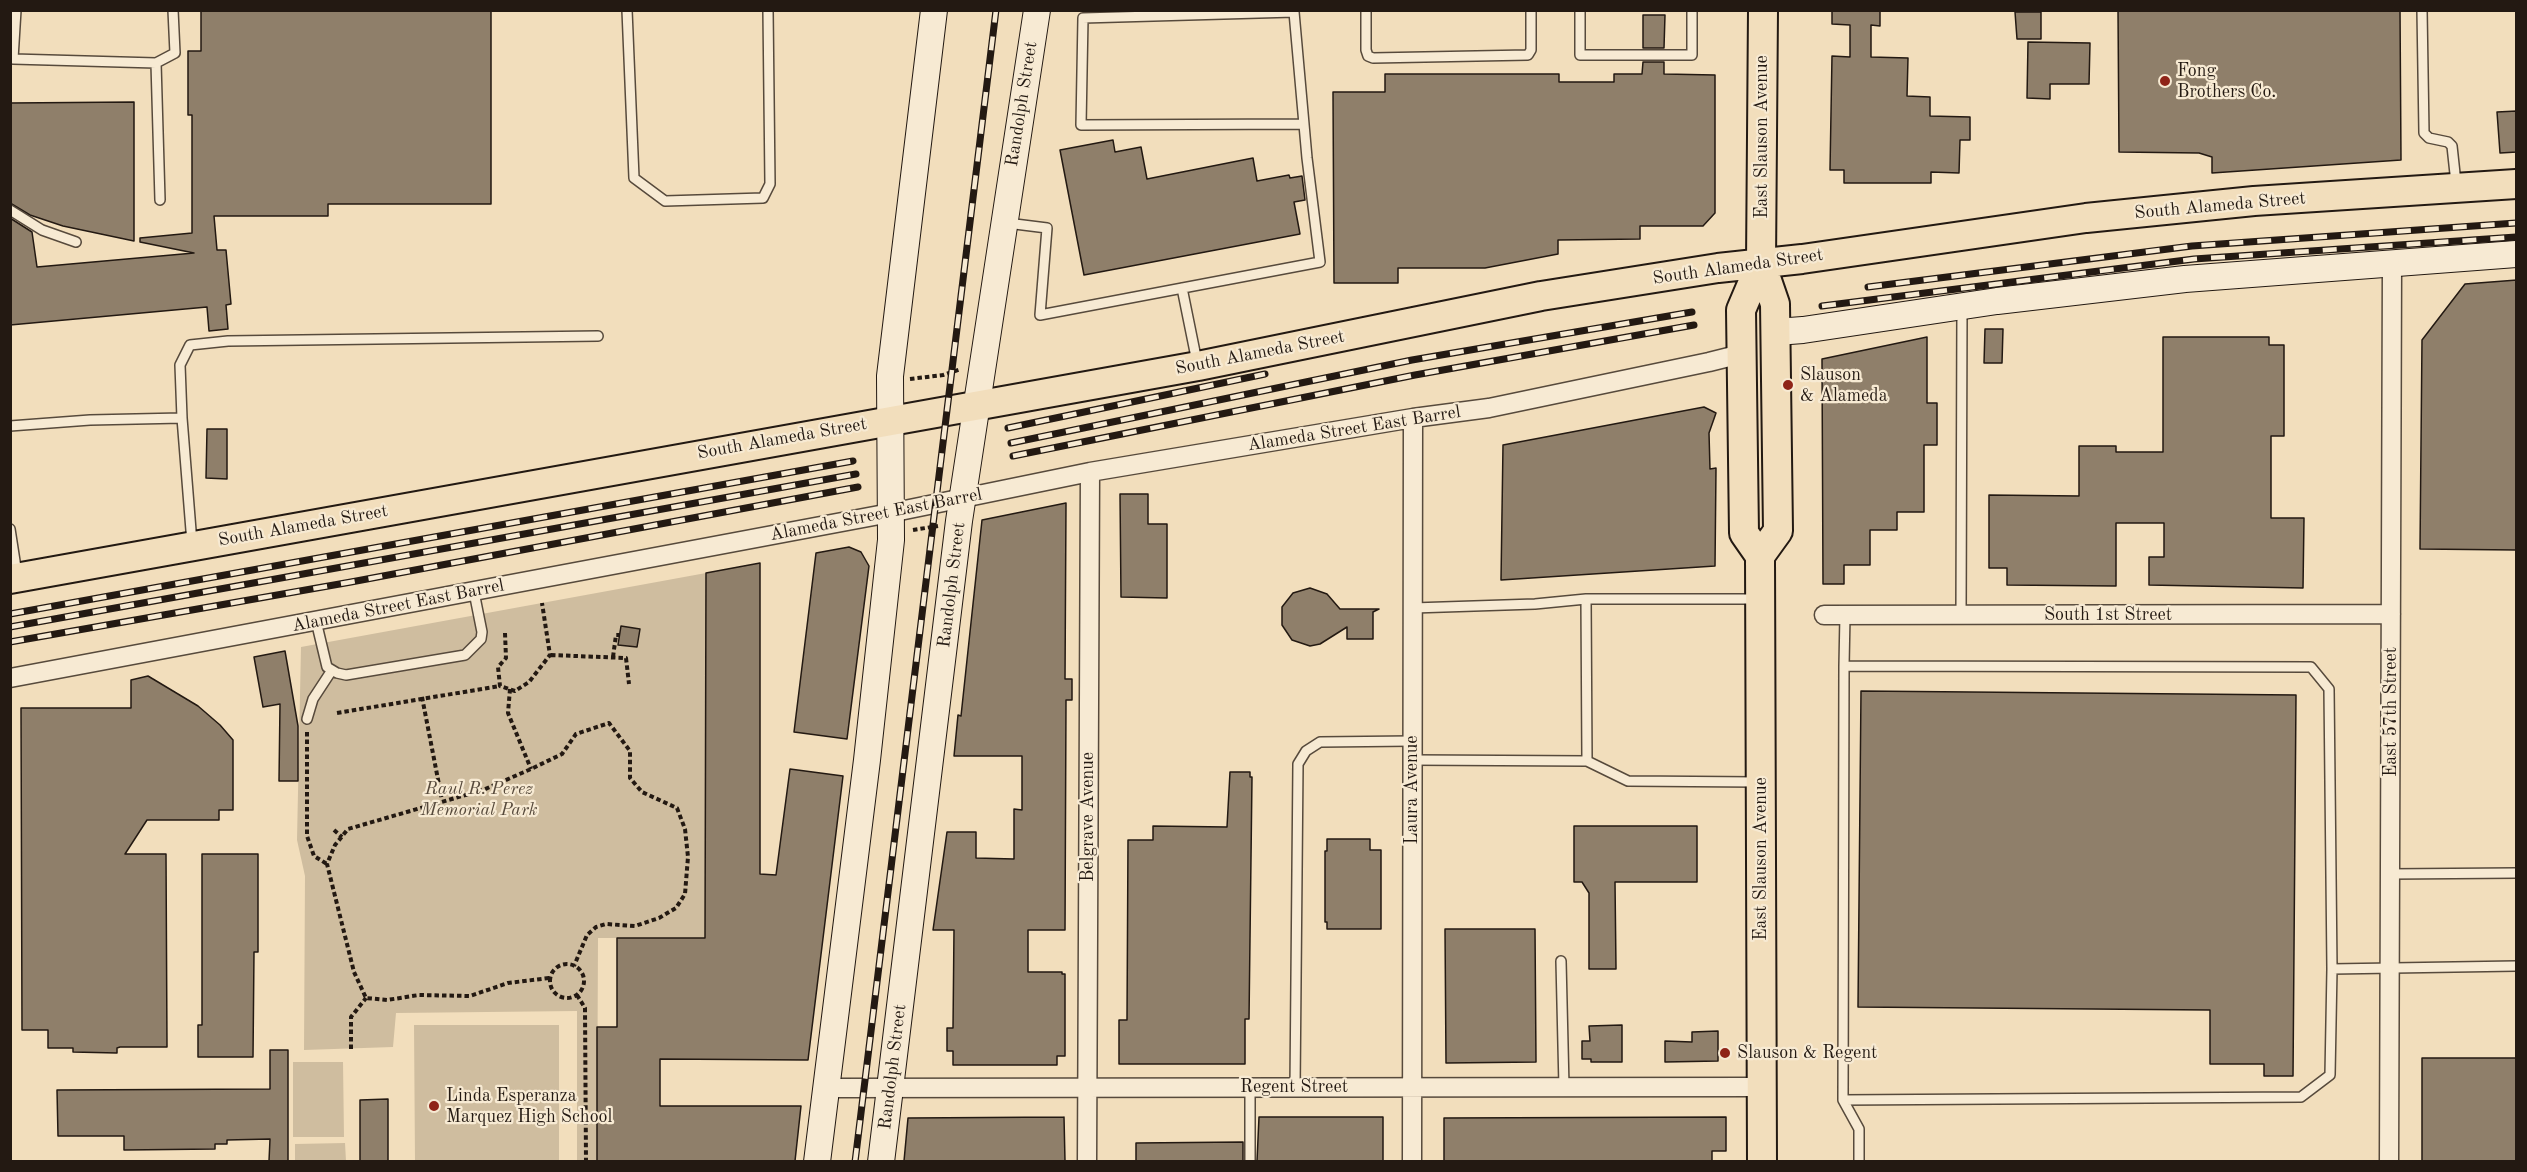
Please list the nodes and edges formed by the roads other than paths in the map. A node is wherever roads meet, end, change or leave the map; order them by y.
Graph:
1 (16, 10) edge
2 (173, 10) edge
3 (627, 10) edge
4 (768, 10) edge
5 (934, 10) edge
6 (1037, 10) edge
7 (1366, 10) edge
8 (1531, 10) edge
9 (1580, 10) edge
10 (1692, 10) edge
11 (1763, 10) edge
12 (2422, 10) edge
13 (156, 63) junction
14 (1304, 124) junction
15 (2517, 184) edge
16 (2456, 189) junction
17 (160, 200) dead end
18 (10, 210) edge
19 (1004, 222) junction
20 (76, 243) dead end
21 (2517, 254) edge
22 (1761, 263) junction
23 (2392, 263) junction
24 (1182, 288) junction
25 (1962, 307) junction
26 (1776, 332) junction
27 (598, 336) dead end
28 (1741, 354) junction
29 (1198, 366) junction
30 (976, 405) junction
31 (182, 418) junction
32 (1413, 418) junction
33 (889, 420) junction
34 (10, 426) edge
35 (1090, 472) junction
36 (963, 498) junction
37 (898, 522) junction
38 (10, 529) edge
39 (192, 546) junction
40 (1760, 556) junction
41 (14, 578) edge
42 (474, 592) junction
43 (1586, 599) junction
44 (1760, 599) junction
45 (1413, 608) junction
46 (2391, 614) junction
47 (1824, 615) dead end
48 (1845, 615) junction
49 (1961, 615) junction
50 (316, 621) junction
51 (1844, 666) junction
52 (332, 670) junction
53 (10, 678) edge
54 (307, 719) road end
55 (1412, 741) junction
56 (1413, 760) junction
57 (1587, 762) junction
58 (1761, 782) junction
59 (2517, 873) edge
60 (2390, 874) junction
61 (1561, 961) dead end
62 (2517, 966) edge
63 (2390, 968) junction
64 (2332, 969) junction
65 (1087, 1087) junction
66 (1251, 1087) junction
67 (1295, 1087) junction
68 (1413, 1087) junction
69 (1564, 1087) junction
70 (1761, 1087) junction
71 (826, 1088) junction
72 (890, 1088) junction
73 (1843, 1100) junction
74 (817, 1161) edge
75 (881, 1161) edge
76 (1087, 1161) edge
77 (1250, 1161) edge
78 (1412, 1161) edge
79 (1762, 1161) edge
80 (1859, 1161) edge
81 (2389, 1161) edge

1 - 13 lane
2 - 13 lane
3 - 4 lane
5 - 33 street
6 - 19 street, Randolph Street
7 - 8 lane
9 - 10 lane
11 - 22 main road, East Slauson Avenue
12 - 16 lane
13 - 17 lane
14 - 14 lane
14 - 24 lane
15 - 16 main road, South Alameda Street
16 - 22 main road, South Alameda Street
18 - 20 lane
19 - 24 lane
19 - 30 street, Randolph Street
21 - 23 street
22 - 26 main road, East Slauson Avenue
22 - 28 main road, East Slauson Avenue
22 - 29 main road, South Alameda Street
23 - 25 street
23 - 46 street, East 57th Street
24 - 29 lane
25 - 26 street
25 - 49 lane
26 - 40 main road, East Slauson Avenue
27 - 31 lane
28 - 32 street, Alameda Street East Barrel
28 - 40 main road, East Slauson Avenue
29 - 30 main road, South Alameda Street
30 - 33 main road, South Alameda Street
30 - 36 street, Randolph Street
31 - 34 lane
31 - 39 lane
32 - 35 street, Alameda Street East Barrel
32 - 45 street, Laura Avenue
33 - 37 street
33 - 39 main road, South Alameda Street
35 - 36 street, Alameda Street East Barrel
35 - 65 street, Belgrave Avenue
36 - 37 street, Alameda Street East Barrel
36 - 72 street, Randolph Street
37 - 42 street, Alameda Street East Barrel
37 - 71 street
38 - 41 lane
39 - 41 main road, South Alameda Street
40 - 44 main road, East Slauson Avenue
42 - 50 street, Alameda Street East Barrel
42 - 52 lane
43 - 44 lane
43 - 45 lane
43 - 57 lane
44 - 58 main road, East Slauson Avenue
45 - 55 street, Laura Avenue
46 - 49 street, South 1st Street
46 - 60 street, East 57th Street
47 - 48 street, South 1st Street
48 - 49 street, South 1st Street
48 - 51 lane
50 - 52 lane
50 - 53 street, Alameda Street East Barrel
51 - 64 lane
51 - 73 lane
52 - 54 lane
55 - 56 street, Laura Avenue
55 - 67 lane
56 - 57 lane
56 - 68 street, Laura Avenue
57 - 58 lane
58 - 70 main road, East Slauson Avenue
59 - 60 lane
60 - 63 street, East 57th Street
61 - 69 lane
62 - 63 lane
63 - 64 lane
63 - 81 street, East 57th Street
64 - 73 lane
65 - 66 street, Regent Street
65 - 72 street, Regent Street
65 - 76 street, Belgrave Avenue
66 - 67 street, Regent Street
66 - 77 lane
67 - 68 street, Regent Street
68 - 69 street, Regent Street
68 - 78 street, Laura Avenue
69 - 70 street, Regent Street
70 - 79 main road, East Slauson Avenue
71 - 72 street, Regent Street
71 - 74 street
72 - 75 street, Randolph Street
73 - 80 lane

